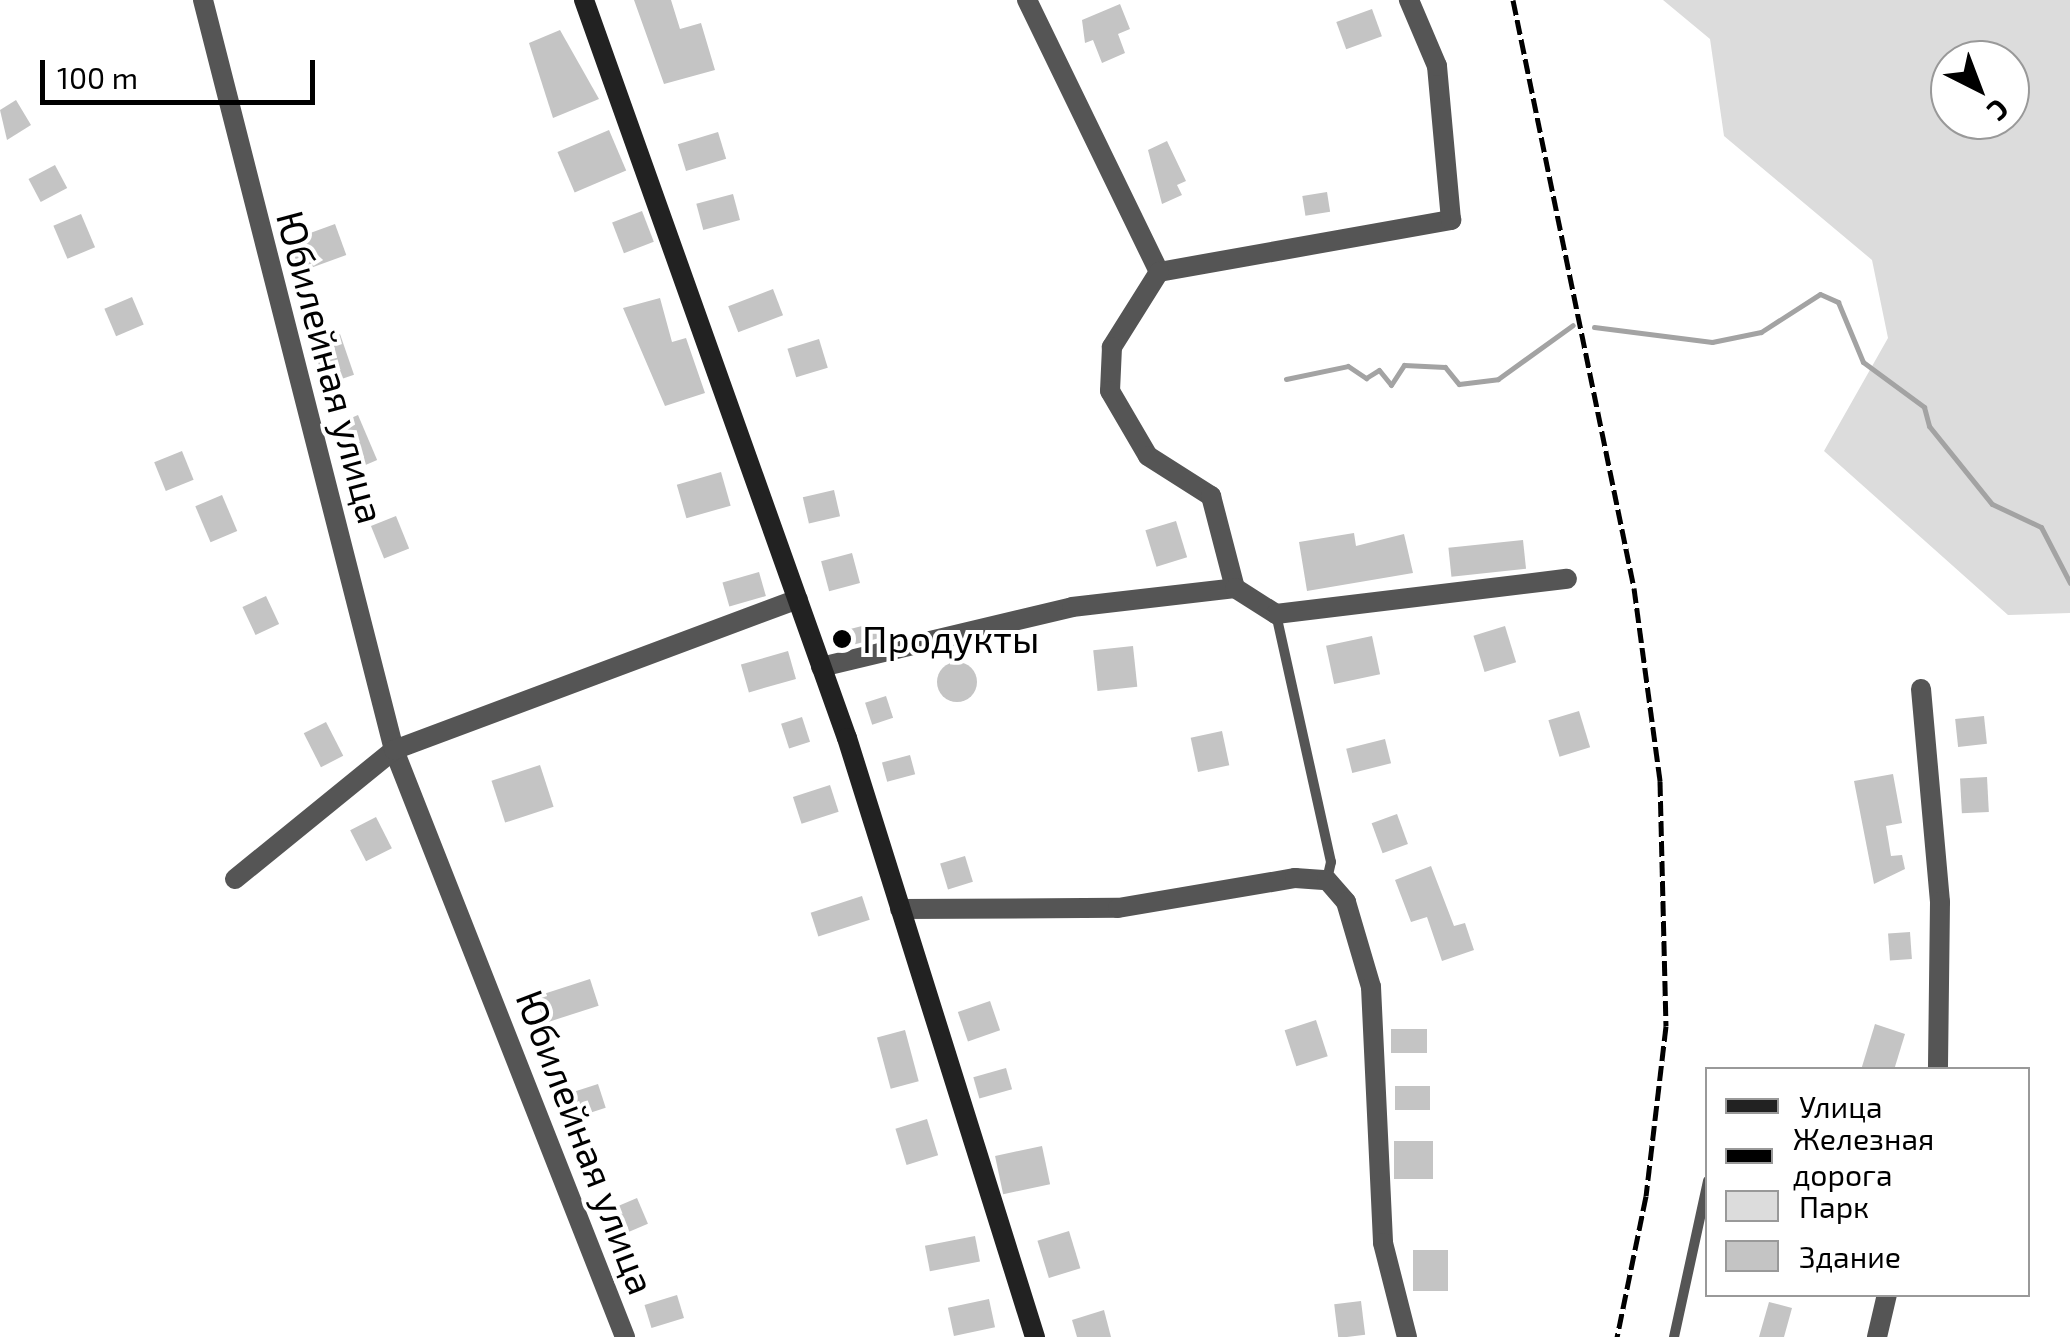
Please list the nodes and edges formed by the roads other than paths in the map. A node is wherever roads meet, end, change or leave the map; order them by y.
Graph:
1 (203, 0) edge
2 (584, 0) edge
3 (1027, 0) edge
4 (1410, 0) edge
5 (1159, 272) junction
6 (1567, 579) dead end
7 (1235, 588) junction
8 (798, 599) junction
9 (1276, 614) junction
10 (822, 667) junction
11 (1920, 690) dead end
12 (394, 750) junction
13 (235, 879) dead end
14 (1326, 880) junction
15 (900, 909) junction
16 (1938, 1067) edge
17 (1705, 1195) edge
18 (1886, 1297) edge
19 (624, 1337) edge
20 (1036, 1337) edge
21 (1407, 1337) edge
22 (1674, 1337) edge
23 (1877, 1337) edge

1 - 12 street, Юбилейная улица
2 - 8 street
3 - 5 street
4 - 5 street
5 - 7 street
6 - 9 street
7 - 9 street
7 - 10 street
8 - 10 street
8 - 12 street
9 - 14 lane
10 - 15 street
11 - 16 street
12 - 13 street
12 - 19 street, Юбилейная улица
14 - 15 street
14 - 21 street
15 - 20 street
17 - 22 lane
18 - 23 street

